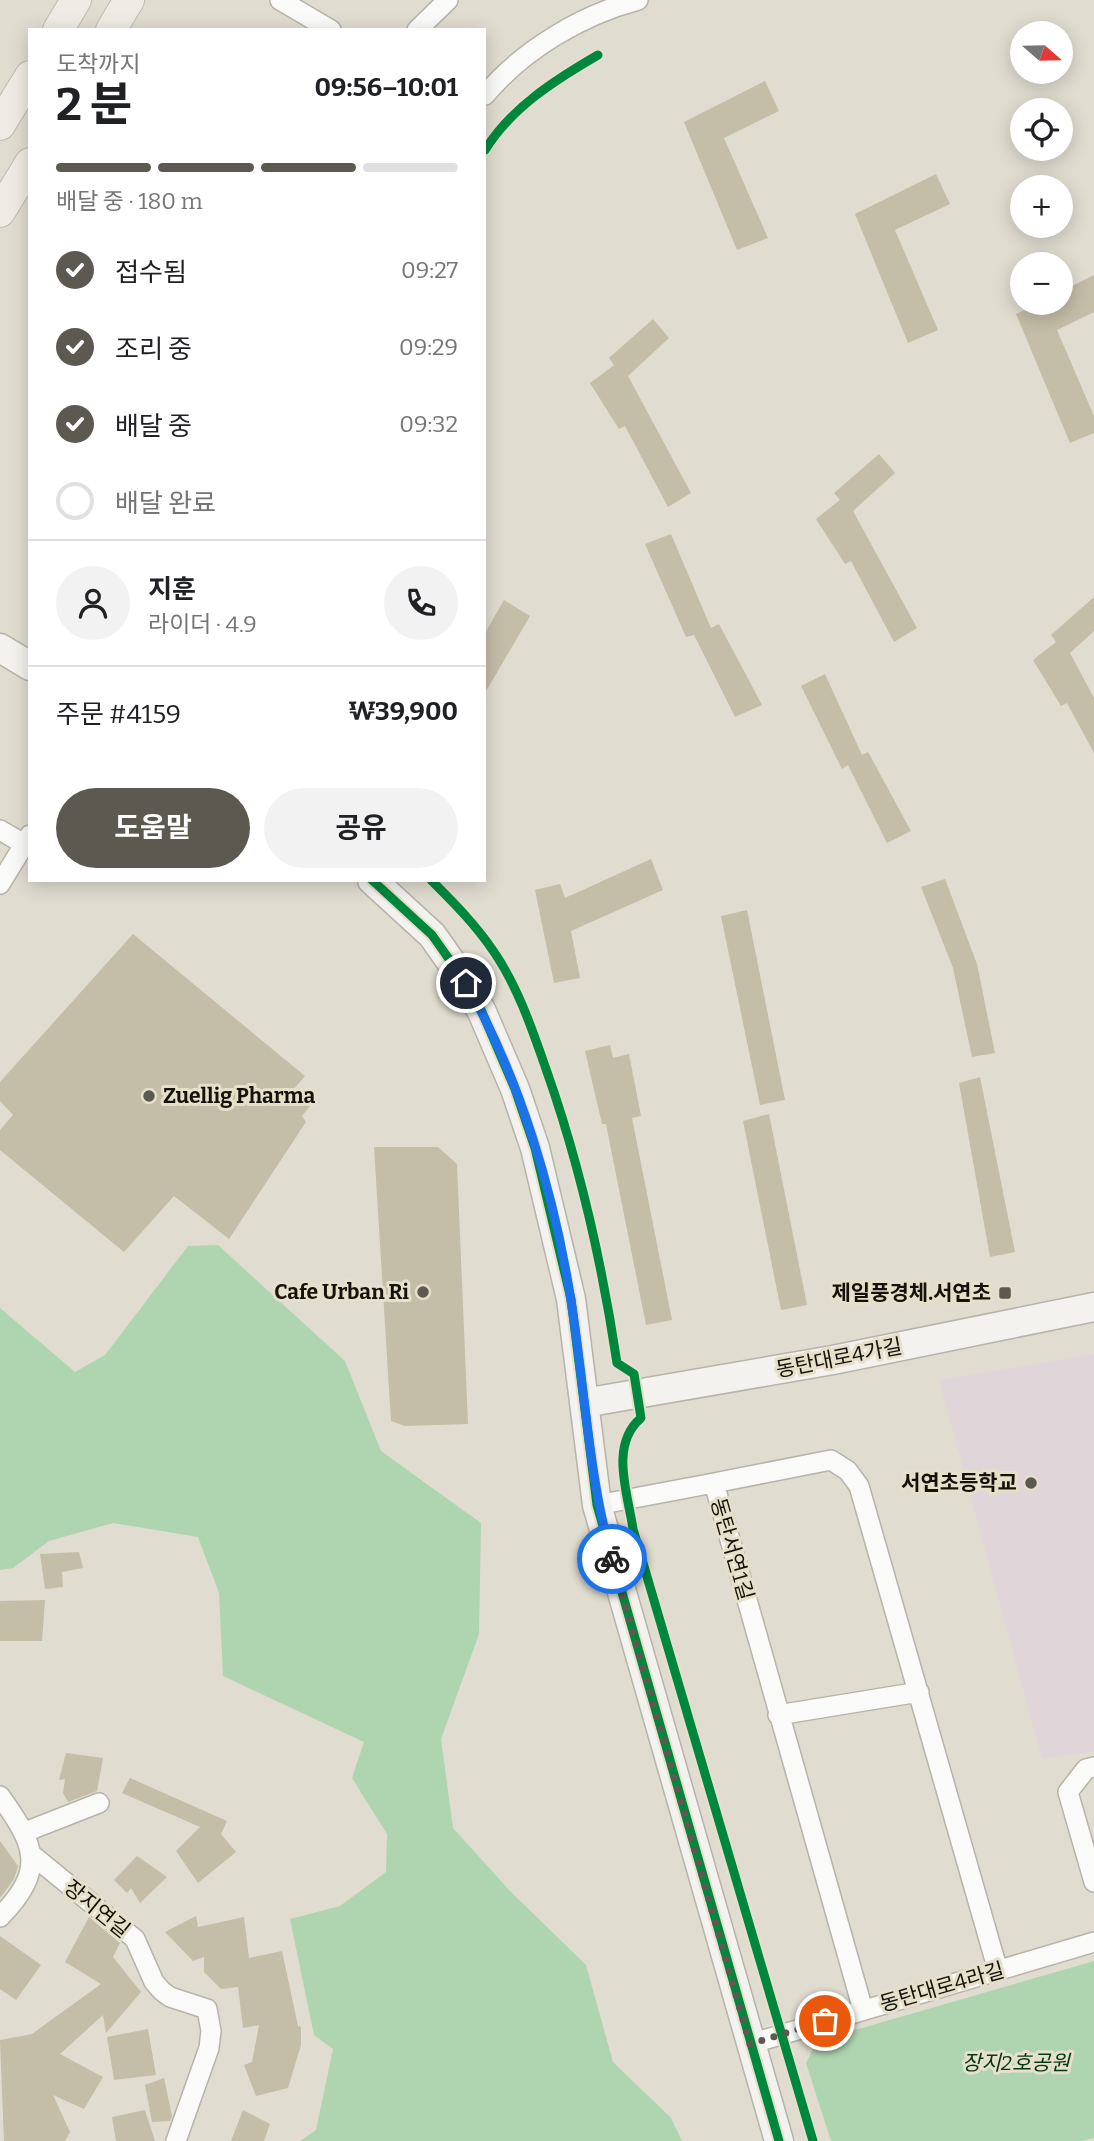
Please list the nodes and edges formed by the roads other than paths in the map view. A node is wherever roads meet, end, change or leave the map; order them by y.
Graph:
1 (76, 0) edge
2 (129, 0) edge
3 (280, 0) edge
4 (448, 0) edge
5 (632, 1) edge
6 (59, 28) edge
7 (112, 28) edge
8 (328, 28) edge
9 (419, 28) edge
10 (28, 79) edge
11 (486, 94) edge
12 (0, 125) edge
13 (28, 166) edge
14 (0, 212) edge
15 (0, 648) edge
16 (28, 665) edge
17 (0, 830) edge
18 (27, 840) edge
19 (374, 882) edge
20 (0, 884) edge
21 (1094, 1307) edge
22 (584, 1403) junction
23 (714, 1483) junction
24 (597, 1505) junction
25 (919, 1692) junction
26 (778, 1715) junction
27 (1094, 1767) edge
28 (0, 1796) edge
29 (99, 1803) dead end
30 (25, 1832) junction
31 (31, 1854) junction
32 (1094, 1882) edge
33 (0, 1917) edge
34 (1094, 1942) edge
35 (998, 1970) junction
36 (863, 2010) junction
37 (750, 2044) junction
38 (176, 2141) edge
39 (779, 2141) edge

1 - 6 main road
2 - 7 main road
3 - 8 street
4 - 9 street
5 - 11 street
10 - 12 main road
13 - 14 main road
15 - 16 street
17 - 18 street
18 - 20 street
19 - 22 street
21 - 22 street, 동탄대로4가길
22 - 24 street
23 - 24 street
23 - 25 street, 동탄서연1길
23 - 26 street, 동탄서연1길
24 - 37 street
25 - 26 street
25 - 35 street, 동탄서연1길
26 - 36 street, 동탄서연1길
27 - 32 street
28 - 30 street
29 - 30 street
30 - 31 street
31 - 33 street
31 - 38 street, 장지연길
34 - 35 street, 동탄대로4라길
35 - 36 street, 동탄대로4라길
36 - 37 street, 동탄대로4라길
37 - 39 street

